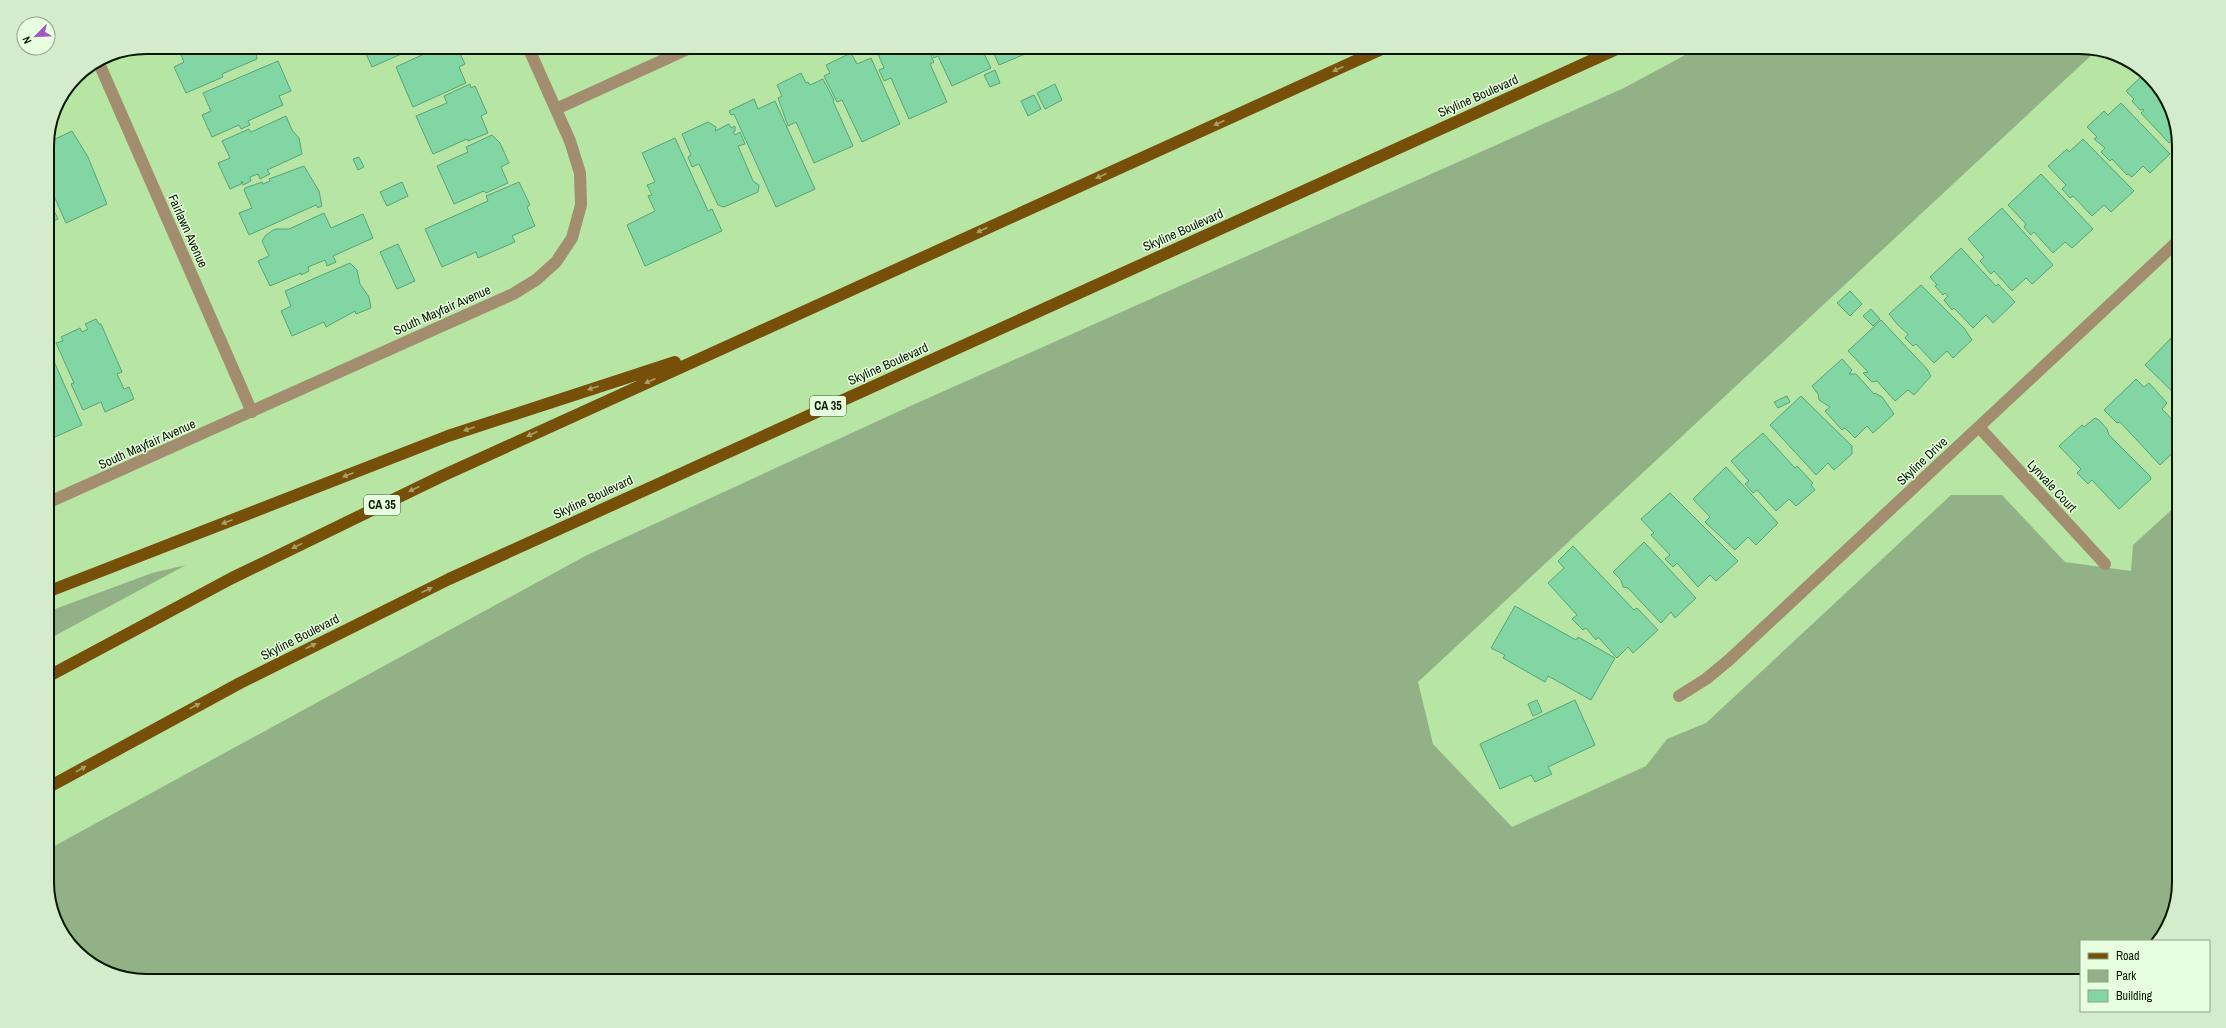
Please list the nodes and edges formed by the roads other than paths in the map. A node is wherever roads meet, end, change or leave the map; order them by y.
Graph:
1 (531, 54) edge
2 (677, 54) edge
3 (1371, 54) edge
4 (1606, 54) edge
5 (100, 66) edge
6 (556, 109) junction
7 (2172, 247) edge
8 (724, 347) junction
9 (252, 412) junction
10 (1978, 427) junction
11 (54, 500) edge
12 (2105, 564) dead end
13 (54, 589) edge
14 (54, 673) edge
15 (1679, 696) dead end
16 (54, 784) edge

1 - 6 street, South Mayfair Avenue
2 - 6 street
3 -> 8 main road, CA 35
16 -> 4 main road, Skyline Boulevard / CA 35
5 - 9 street, Fairlawn Avenue
6 - 9 street, South Mayfair Avenue
7 - 10 street, Skyline Drive
8 -> 13 main road
8 -> 14 main road, CA 35
9 - 11 street, South Mayfair Avenue
10 - 12 street, Lynvale Court
10 - 15 street, Skyline Drive

